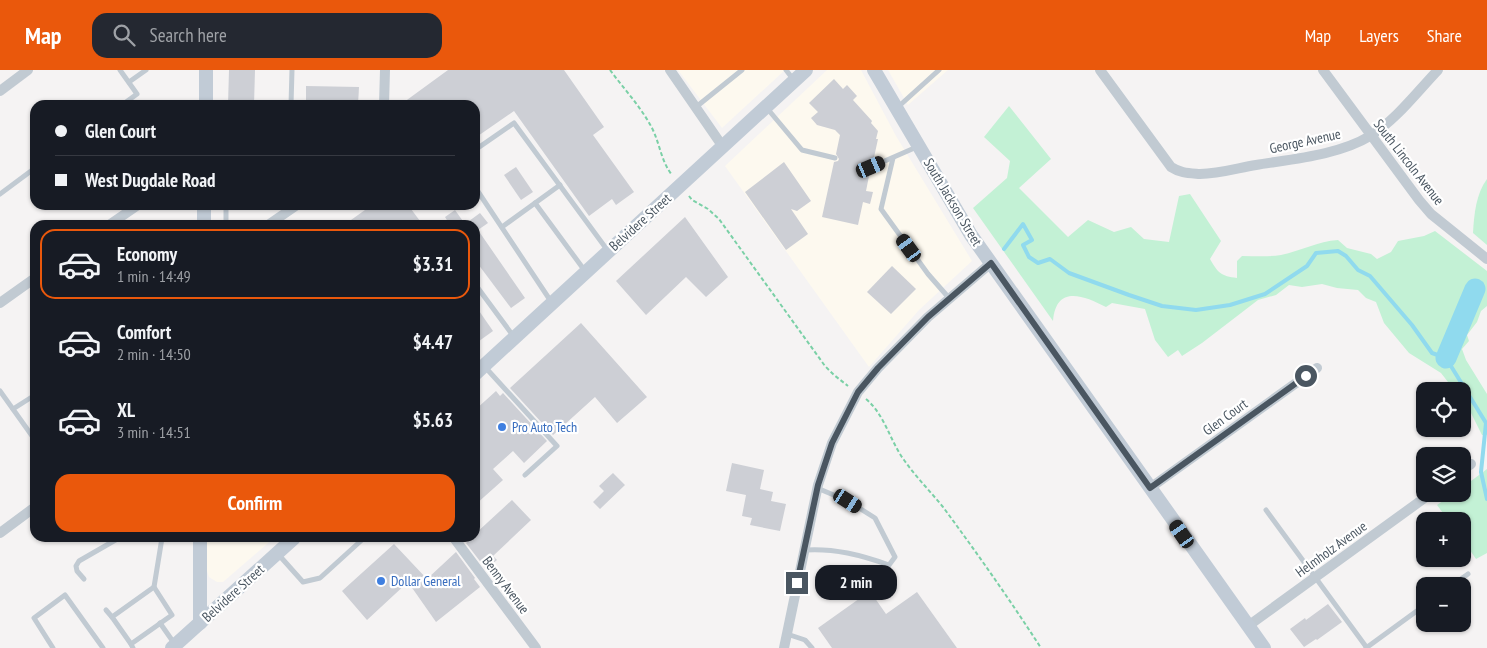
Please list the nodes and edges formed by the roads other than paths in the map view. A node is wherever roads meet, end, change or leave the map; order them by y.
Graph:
1 (28, 70) edge
2 (120, 70) edge
3 (146, 70) edge
4 (206, 70) edge
5 (292, 70) edge
6 (385, 70) edge
7 (670, 70) edge
8 (742, 70) edge
9 (806, 70) edge
10 (874, 70) edge
11 (938, 70) edge
12 (1100, 70) edge
13 (1323, 70) edge
14 (1438, 70) edge
15 (790, 75) edge
16 (129, 82) junction
17 (0, 90) edge
18 (129, 100) edge
19 (206, 100) edge
20 (291, 100) edge
21 (384, 100) edge
22 (766, 106) junction
23 (696, 107) junction
24 (897, 108) junction
25 (1370, 136) junction
26 (919, 146) junction
27 (480, 147) edge
28 (723, 147) junction
29 (835, 158) dead end
30 (893, 158) junction
31 (871, 167) dead end
32 (30, 172) edge
33 (560, 185) junction
34 (0, 194) edge
35 (480, 194) edge
36 (535, 203) junction
37 (131, 210) edge
38 (289, 210) edge
39 (117, 220) edge
40 (275, 220) edge
41 (502, 227) junction
42 (608, 251) junction
43 (1487, 259) edge
44 (991, 263) junction
45 (586, 272) junction
46 (30, 281) edge
47 (480, 291) edge
48 (949, 298) junction
49 (0, 302) edge
50 (552, 303) junction
51 (515, 337) junction
52 (1316, 368) dead end
53 (480, 369) edge
54 (480, 371) edge
55 (0, 391) edge
56 (30, 398) edge
57 (13, 409) junction
58 (30, 433) edge
59 (526, 475) dead end
60 (817, 488) junction
61 (1150, 488) junction
62 (1419, 502) edge
63 (1266, 510) dead end
64 (30, 511) edge
65 (0, 533) edge
66 (112, 542) edge
67 (161, 542) edge
68 (200, 542) edge
69 (360, 542) edge
70 (457, 542) edge
71 (284, 543) edge
72 (804, 550) junction
73 (1468, 574) dead end
74 (1315, 577) junction
75 (1464, 577) edge
76 (84, 579) dead end
77 (154, 588) junction
78 (106, 610) dead end
79 (1416, 612) edge
80 (112, 617) junction
81 (200, 623) junction
82 (158, 624) junction
83 (1248, 626) junction
84 (787, 634) junction
85 (132, 646) edge
86 (173, 646) edge
87 (53, 648) edge
88 (103, 648) edge
89 (536, 648) edge
90 (784, 648) edge
91 (812, 648) edge
92 (1264, 648) edge
93 (1367, 648) edge

1 - 17 street
2 - 16 lane
3 - 16 lane
4 - 19 street
5 - 20 lane
6 - 21 street
7 - 23 street
8 - 23 lane
9 - 15 street, Belvidere Street
10 - 24 street, South Jackson Street
11 - 24 lane
12 - 25 street, George Avenue
13 - 25 street, South Lincoln Avenue
14 - 25 street, George Avenue
15 - 22 street, Belvidere Street
16 - 18 lane
22 - 28 street, Belvidere Street
22 - 29 lane
23 - 28 street
24 - 26 street, South Jackson Street
25 - 43 street, South Lincoln Avenue
26 - 30 lane
26 - 44 street, South Jackson Street
27 - 33 lane
28 - 42 street, Belvidere Street
30 - 31 lane
30 - 48 lane
32 - 34 lane
33 - 36 lane
33 - 42 lane
35 - 41 lane
36 - 41 lane
36 - 45 lane
37 - 39 street
38 - 40 street
41 - 50 lane
42 - 45 street, Belvidere Street
44 - 48 street
44 - 61 street, South Jackson Street
45 - 50 street, Belvidere Street
46 - 49 street
47 - 51 lane
48 - 60 street
50 - 51 street, Belvidere Street
51 - 53 street, Belvidere Street
52 - 61 street, Glen Court
54 - 59 lane
55 - 57 lane
56 - 57 lane
57 - 58 lane
60 - 72 street
60 - 72 lane
61 - 83 street, South Jackson Street
62 - 74 street, Helmholz Avenue
63 - 74 lane
64 - 65 street
66 - 76 lane
67 - 77 lane
68 - 81 street
69 - 71 lane
70 - 89 street, Benny Avenue
71 - 81 street, Belvidere Street
72 - 84 street
73 - 75 lane
74 - 83 street, Helmholz Avenue
74 - 93 lane
77 - 80 lane
77 - 82 lane
78 - 80 lane
79 - 93 lane
80 - 85 lane
81 - 86 street, Belvidere Street
82 - 85 lane
82 - 86 lane
83 - 92 street, South Jackson Street
84 - 90 street
84 - 91 lane
87 - 88 lane

